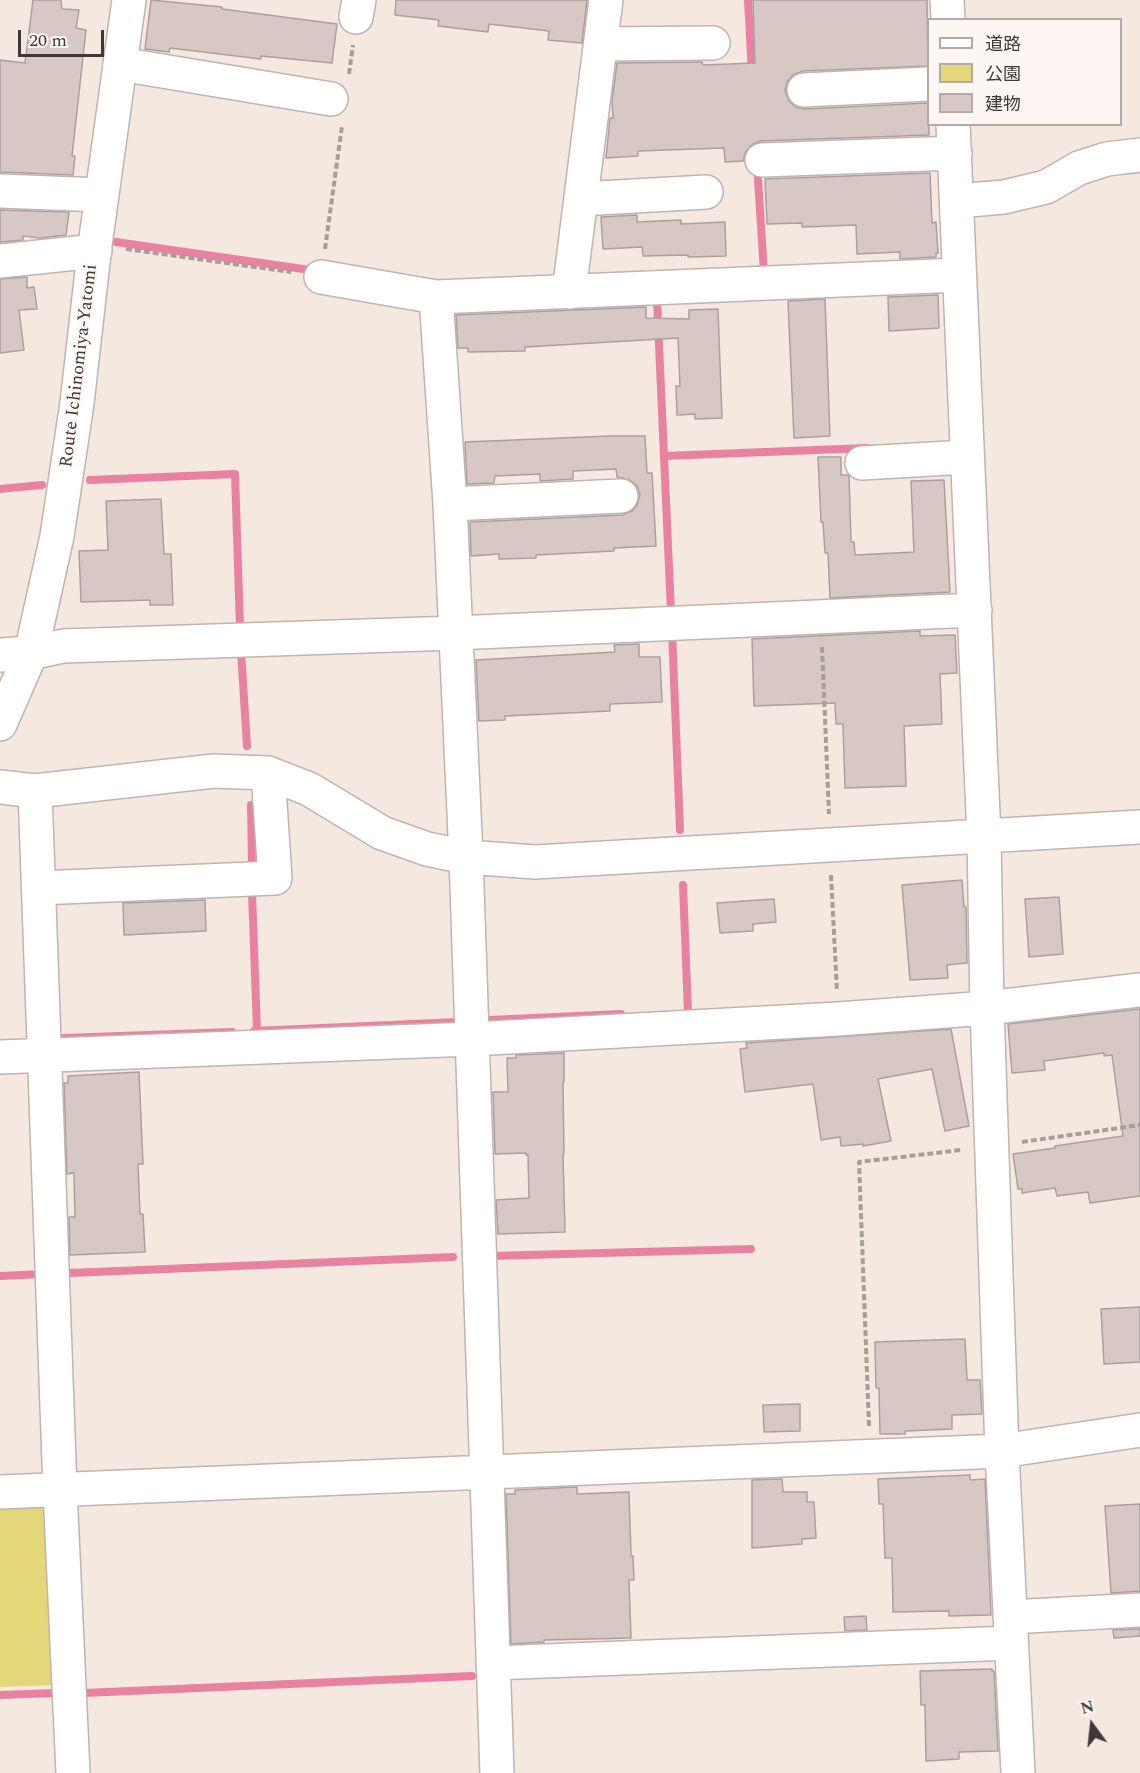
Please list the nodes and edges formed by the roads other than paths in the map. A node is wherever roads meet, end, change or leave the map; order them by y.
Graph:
1 (129, 0) edge
2 (606, 0) edge
3 (947, 0) edge
4 (948, 18) edge
5 (713, 43) dead end
6 (601, 44) junction
7 (120, 64) junction
8 (927, 84) edge
9 (804, 90) dead end
10 (340, 100) road end
11 (954, 139) edge
12 (1140, 155) edge
13 (762, 160) dead end
14 (0, 191) edge
15 (706, 192) dead end
16 (102, 195) junction
17 (581, 199) junction
18 (958, 201) junction
19 (95, 248) junction
20 (0, 261) edge
21 (959, 275) junction
22 (321, 277) road end
23 (569, 292) junction
24 (436, 297) junction
25 (967, 457) junction
26 (862, 463) dead end
27 (621, 496) dead end
28 (450, 504) junction
29 (975, 610) junction
30 (455, 633) junction
31 (15, 654) edge
32 (0, 724) edge
33 (268, 773) junction
34 (0, 787) edge
35 (35, 790) junction
36 (1140, 827) edge
37 (984, 837) junction
38 (466, 857) junction
39 (39, 888) junction
40 (1140, 990) edge
41 (987, 1008) junction
42 (472, 1039) junction
43 (45, 1056) junction
44 (0, 1057) edge
45 (1140, 1430) edge
46 (1002, 1451) junction
47 (486, 1472) junction
48 (60, 1490) junction
49 (0, 1492) edge
50 (1140, 1610) edge
51 (1011, 1630) junction
52 (493, 1663) junction
53 (73, 1773) edge
54 (497, 1773) edge
55 (1018, 1773) edge

1 - 7 street, Route Ichinomiya-Yatomi
2 - 6 street
3 - 4 street
5 - 6 street
6 - 17 street
7 - 10 street
7 - 16 street, Route Ichinomiya-Yatomi
8 - 9 street
11 - 13 street
11 - 18 street
12 - 18 street
14 - 16 street
15 - 17 street
16 - 19 street, Route Ichinomiya-Yatomi
17 - 23 street
18 - 21 street
19 - 20 street
19 - 31 street, Route Ichinomiya-Yatomi
21 - 23 street
21 - 25 street
22 - 24 street
23 - 24 street
24 - 28 street
25 - 26 street
25 - 29 street
27 - 28 street
28 - 30 street
29 - 30 street
29 - 37 street
30 - 31 street
30 - 38 street
31 - 32 street, Route Ichinomiya-Yatomi
33 - 35 street
33 - 38 street
33 - 39 street
34 - 35 street
35 - 39 street
36 - 37 street
37 - 38 street
37 - 41 street
38 - 42 street
39 - 43 street
40 - 41 street
41 - 42 street
41 - 46 street
42 - 43 street
42 - 47 street
43 - 44 street
43 - 48 street
45 - 46 street
46 - 47 street
46 - 51 street
47 - 48 street
47 - 52 street
48 - 49 street
48 - 53 street
50 - 51 street
51 - 52 street
51 - 55 street
52 - 54 street

